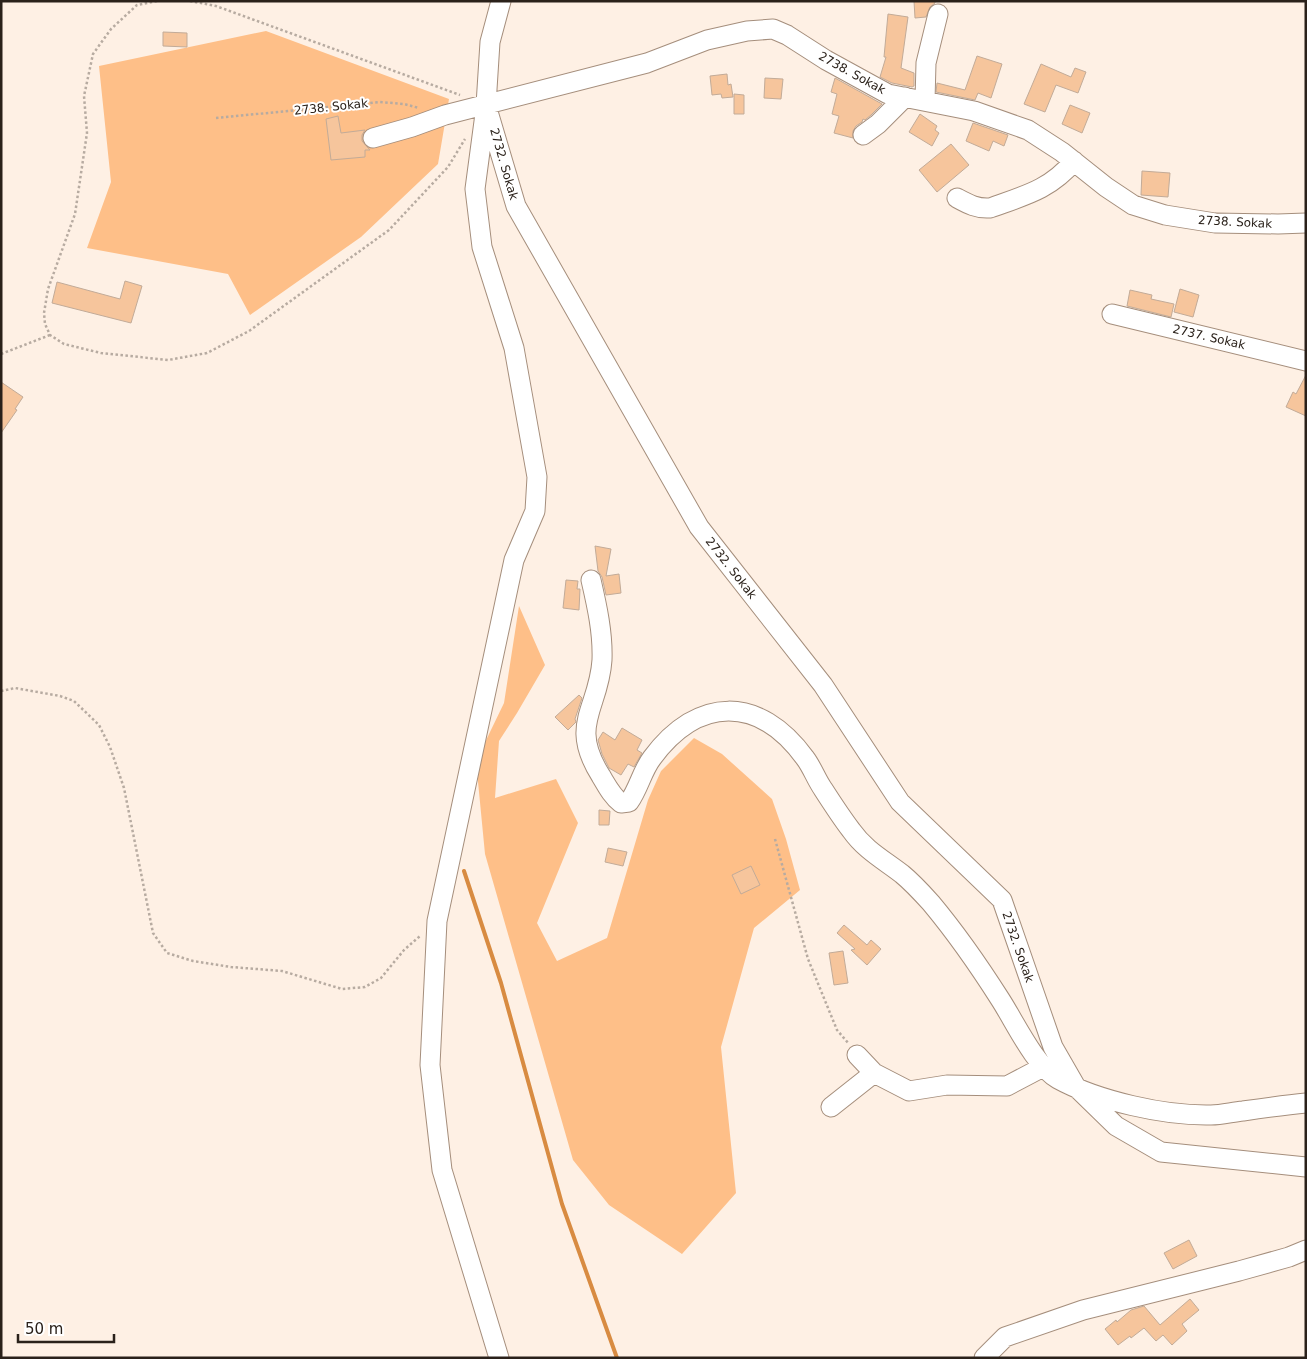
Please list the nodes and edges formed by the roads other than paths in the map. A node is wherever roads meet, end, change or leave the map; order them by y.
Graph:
1 (501, 1) edge
2 (938, 14) dead end
3 (905, 97) junction
4 (926, 101) junction
5 (486, 105) junction
6 (863, 135) dead end
7 (373, 138) dead end
8 (1074, 161) junction
9 (957, 198) dead end
10 (1306, 223) edge
11 (1112, 314) dead end
12 (1306, 361) edge
13 (591, 580) dead end
14 (857, 1055) road end
15 (1043, 1067) junction
16 (874, 1073) junction
17 (1076, 1087) junction
18 (1306, 1102) edge
19 (832, 1107) dead end
20 (1306, 1167) edge
21 (1306, 1250) edge
22 (499, 1358) edge
23 (984, 1358) edge

1 - 5 street, 2732. Sokak
2 - 4 street
3 - 4 street, 2738. Sokak
3 - 5 street, 2738. Sokak
3 - 6 street
4 - 8 street, 2738. Sokak
5 - 7 street, 2738. Sokak
5 - 17 street, 2732. Sokak
5 - 22 street
8 - 9 street
8 - 10 street, 2738. Sokak
11 - 12 street, 2737. Sokak
13 - 15 street, 2732. Sokak
14 - 16 street
15 - 16 street
15 - 17 street, 2732. Sokak
16 - 19 street
17 - 18 street, 2732. Sokak
17 - 20 street, 2732. Sokak
21 - 23 street

